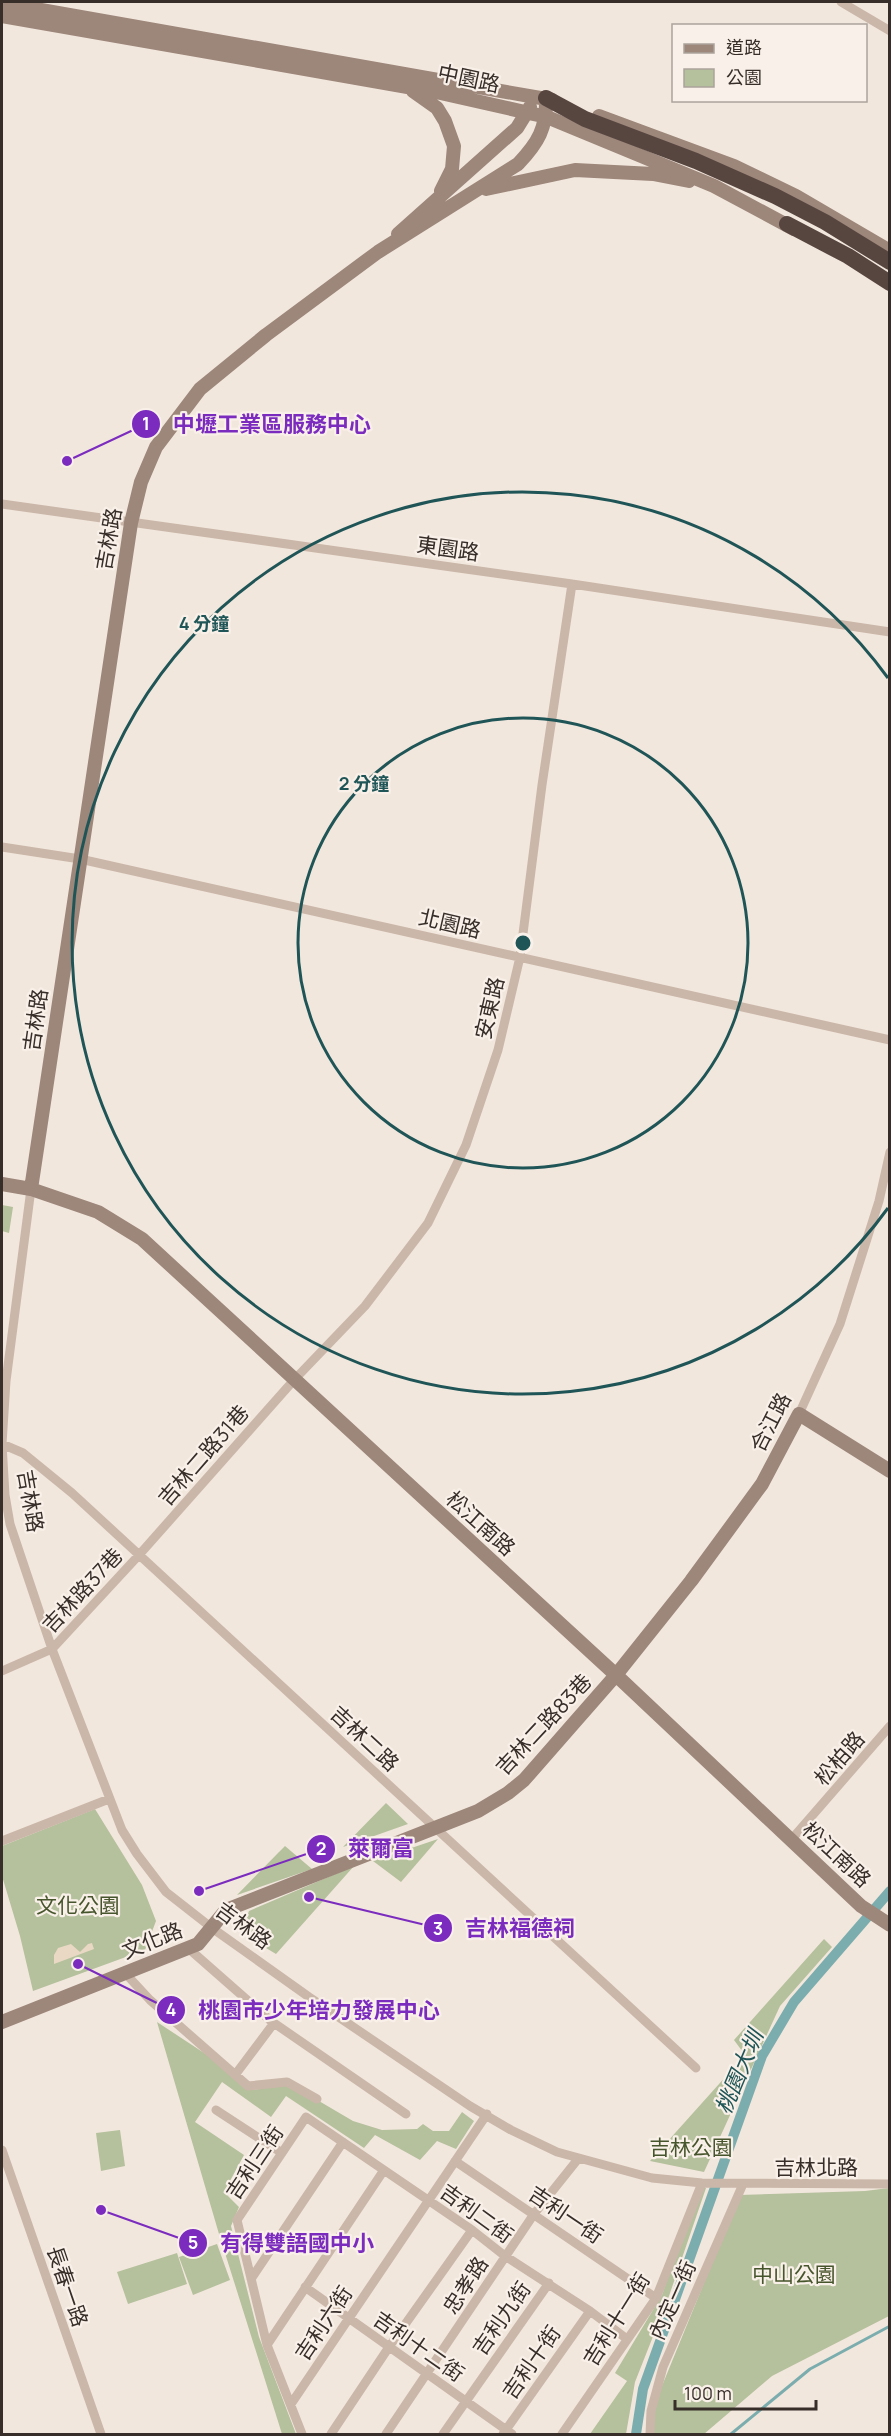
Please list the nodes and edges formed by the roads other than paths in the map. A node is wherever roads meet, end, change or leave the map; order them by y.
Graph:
1 (841, 2) edge
2 (2, 3) edge
3 (2, 16) edge
4 (890, 31) edge
5 (407, 87) junction
6 (540, 97) junction
7 (528, 112) junction
8 (547, 117) junction
9 (714, 186) junction
10 (475, 191) junction
11 (439, 195) junction
12 (786, 224) junction
13 (378, 252) junction
14 (887, 267) edge
15 (890, 292) edge
16 (2, 504) edge
17 (130, 523) junction
18 (572, 584) junction
19 (890, 632) edge
20 (2, 847) edge
21 (80, 859) junction
22 (520, 957) junction
23 (890, 1040) edge
24 (890, 1152) edge
25 (2, 1184) edge
26 (31, 1189) junction
27 (294, 1380) junction
28 (4, 1381) edge
29 (799, 1414) junction
30 (2, 1444) edge
31 (890, 1471) edge
32 (139, 1555) junction
33 (52, 1649) junction
34 (2, 1671) edge
35 (616, 1675) junction
36 (890, 1726) edge
37 (109, 1799) junction
38 (433, 1828) junction
39 (791, 1840) junction
40 (2, 1841) edge
41 (885, 1923) edge
42 (212, 1928) junction
43 (188, 1948) junction
44 (125, 1973) junction
45 (2, 2022) edge
46 (274, 2023) junction
47 (696, 2068) dead end
48 (235, 2075) junction
49 (317, 2099) dead end
50 (216, 2110) dead end
51 (406, 2114) dead end
52 (487, 2114) junction
53 (306, 2116) joint
54 (343, 2142) junction
55 (2, 2150) edge
56 (282, 2153) junction
57 (578, 2159) junction
58 (455, 2161) junction
59 (384, 2170) junction
60 (706, 2183) junction
61 (743, 2184) junction
62 (890, 2184) edge
63 (429, 2200) junction
64 (534, 2214) junction
65 (472, 2230) junction
66 (505, 2256) junction
67 (251, 2279) junction
68 (549, 2283) junction
69 (305, 2287) junction
70 (656, 2298) junction
71 (590, 2311) junction
72 (348, 2319) junction
73 (627, 2339) junction
74 (267, 2345) junction
75 (389, 2347) junction
76 (428, 2373) junction
77 (466, 2401) junction
78 (291, 2404) junction
79 (507, 2433) edge
80 (101, 2434) edge
81 (302, 2434) edge
82 (331, 2434) edge
83 (386, 2434) edge
84 (443, 2434) edge
85 (562, 2434) edge
86 (650, 2434) edge

1 - 4 street
2 - 6 street, 中園路
3 - 5 street, 中園路
5 - 7 street, 中園路
5 - 11 street
6 - 7 street, 吉林路
6 - 8 street
6 - 14 highway
7 - 8 street, 中園路
7 - 11 street, 吉林路
8 - 9 street, 中園路
8 - 10 street, 吉林路
9 - 10 street
9 - 12 street, 中園路
10 - 13 street, 吉林路
11 - 13 street, 吉林路
12 - 14 highway
12 - 15 street, 中園路
13 - 17 street, 吉林路
16 - 17 street, 東園路
17 - 18 street, 東園路
17 - 21 street, 吉林路
18 - 19 street, 東園路
18 - 22 street, 安東路
20 - 21 street, 北園路
21 - 22 street, 北園路
21 - 26 street, 吉林路
22 - 23 street, 北園路
22 - 27 street, 安東路
24 - 29 street, 合江路
25 - 26 street, 松江南路
26 - 27 street, 松江南路
26 - 28 street, 吉林路
27 - 32 street, 吉林二路31巷
27 - 35 street, 松江南路
28 - 30 street, 吉林路
29 - 31 street
29 - 35 street, 合江路
30 - 32 street, 吉林二路
30 - 33 street, 吉林路
32 - 33 street, 吉林路37巷
32 - 38 street, 吉林二路
33 - 34 street
33 - 37 street, 吉林路
35 - 38 street, 吉林二路83巷
35 - 39 street, 松江南路
36 - 39 street, 松柏路
37 - 40 street
37 - 42 street, 吉林路
38 - 42 street, 吉林二路83巷
38 - 47 street, 吉林二路
39 - 41 street, 松江南路
42 - 43 street, 文化路
42 - 52 street, 吉林路
43 - 44 street, 文化路
43 - 46 street
44 - 45 street, 文化路
44 - 48 street
46 - 48 street
46 - 51 street
48 - 49 street
50 - 56 street
52 - 57 street, 吉林路
52 - 58 street, 吉利六街
53 - 54 street, 吉利二街
53 - 56 street, 吉利三街
54 - 59 street, 吉利二街
54 - 67 street
55 - 80 street, 長春一路
56 - 67 street, 吉利三街
57 - 60 street, 吉林路
57 - 64 street, 忠孝路
58 - 63 street, 吉利六街
58 - 64 street, 吉利一街
59 - 63 street, 吉利二街
59 - 69 street
60 - 61 street, 吉林路
60 - 70 street, 吉利十一街
61 - 62 street, 吉林北路
61 - 86 street, 內定一街
63 - 65 street, 吉利二街
63 - 72 street, 吉利六街
64 - 66 street, 忠孝路
64 - 70 street, 吉利一街
65 - 66 street, 吉利二街
65 - 75 street
66 - 68 street, 吉利二街
66 - 76 street, 忠孝路
67 - 74 street, 吉利三街
68 - 71 street, 吉利二街
68 - 77 street, 吉利九街
69 - 72 street, 吉利十二街
69 - 74 street
70 - 73 street, 吉利十一街
71 - 73 street, 吉利二街
71 - 79 street, 吉利十街
72 - 75 street, 吉利十二街
72 - 78 street, 吉利六街
73 - 85 street, 吉利十一街
74 - 78 street, 吉利三街
75 - 76 street, 吉利十二街
75 - 82 street
76 - 77 street, 吉利十二街
76 - 83 street, 忠孝路
77 - 79 street, 吉利十二街
77 - 84 street, 吉利九街
78 - 81 street, 吉利三街

